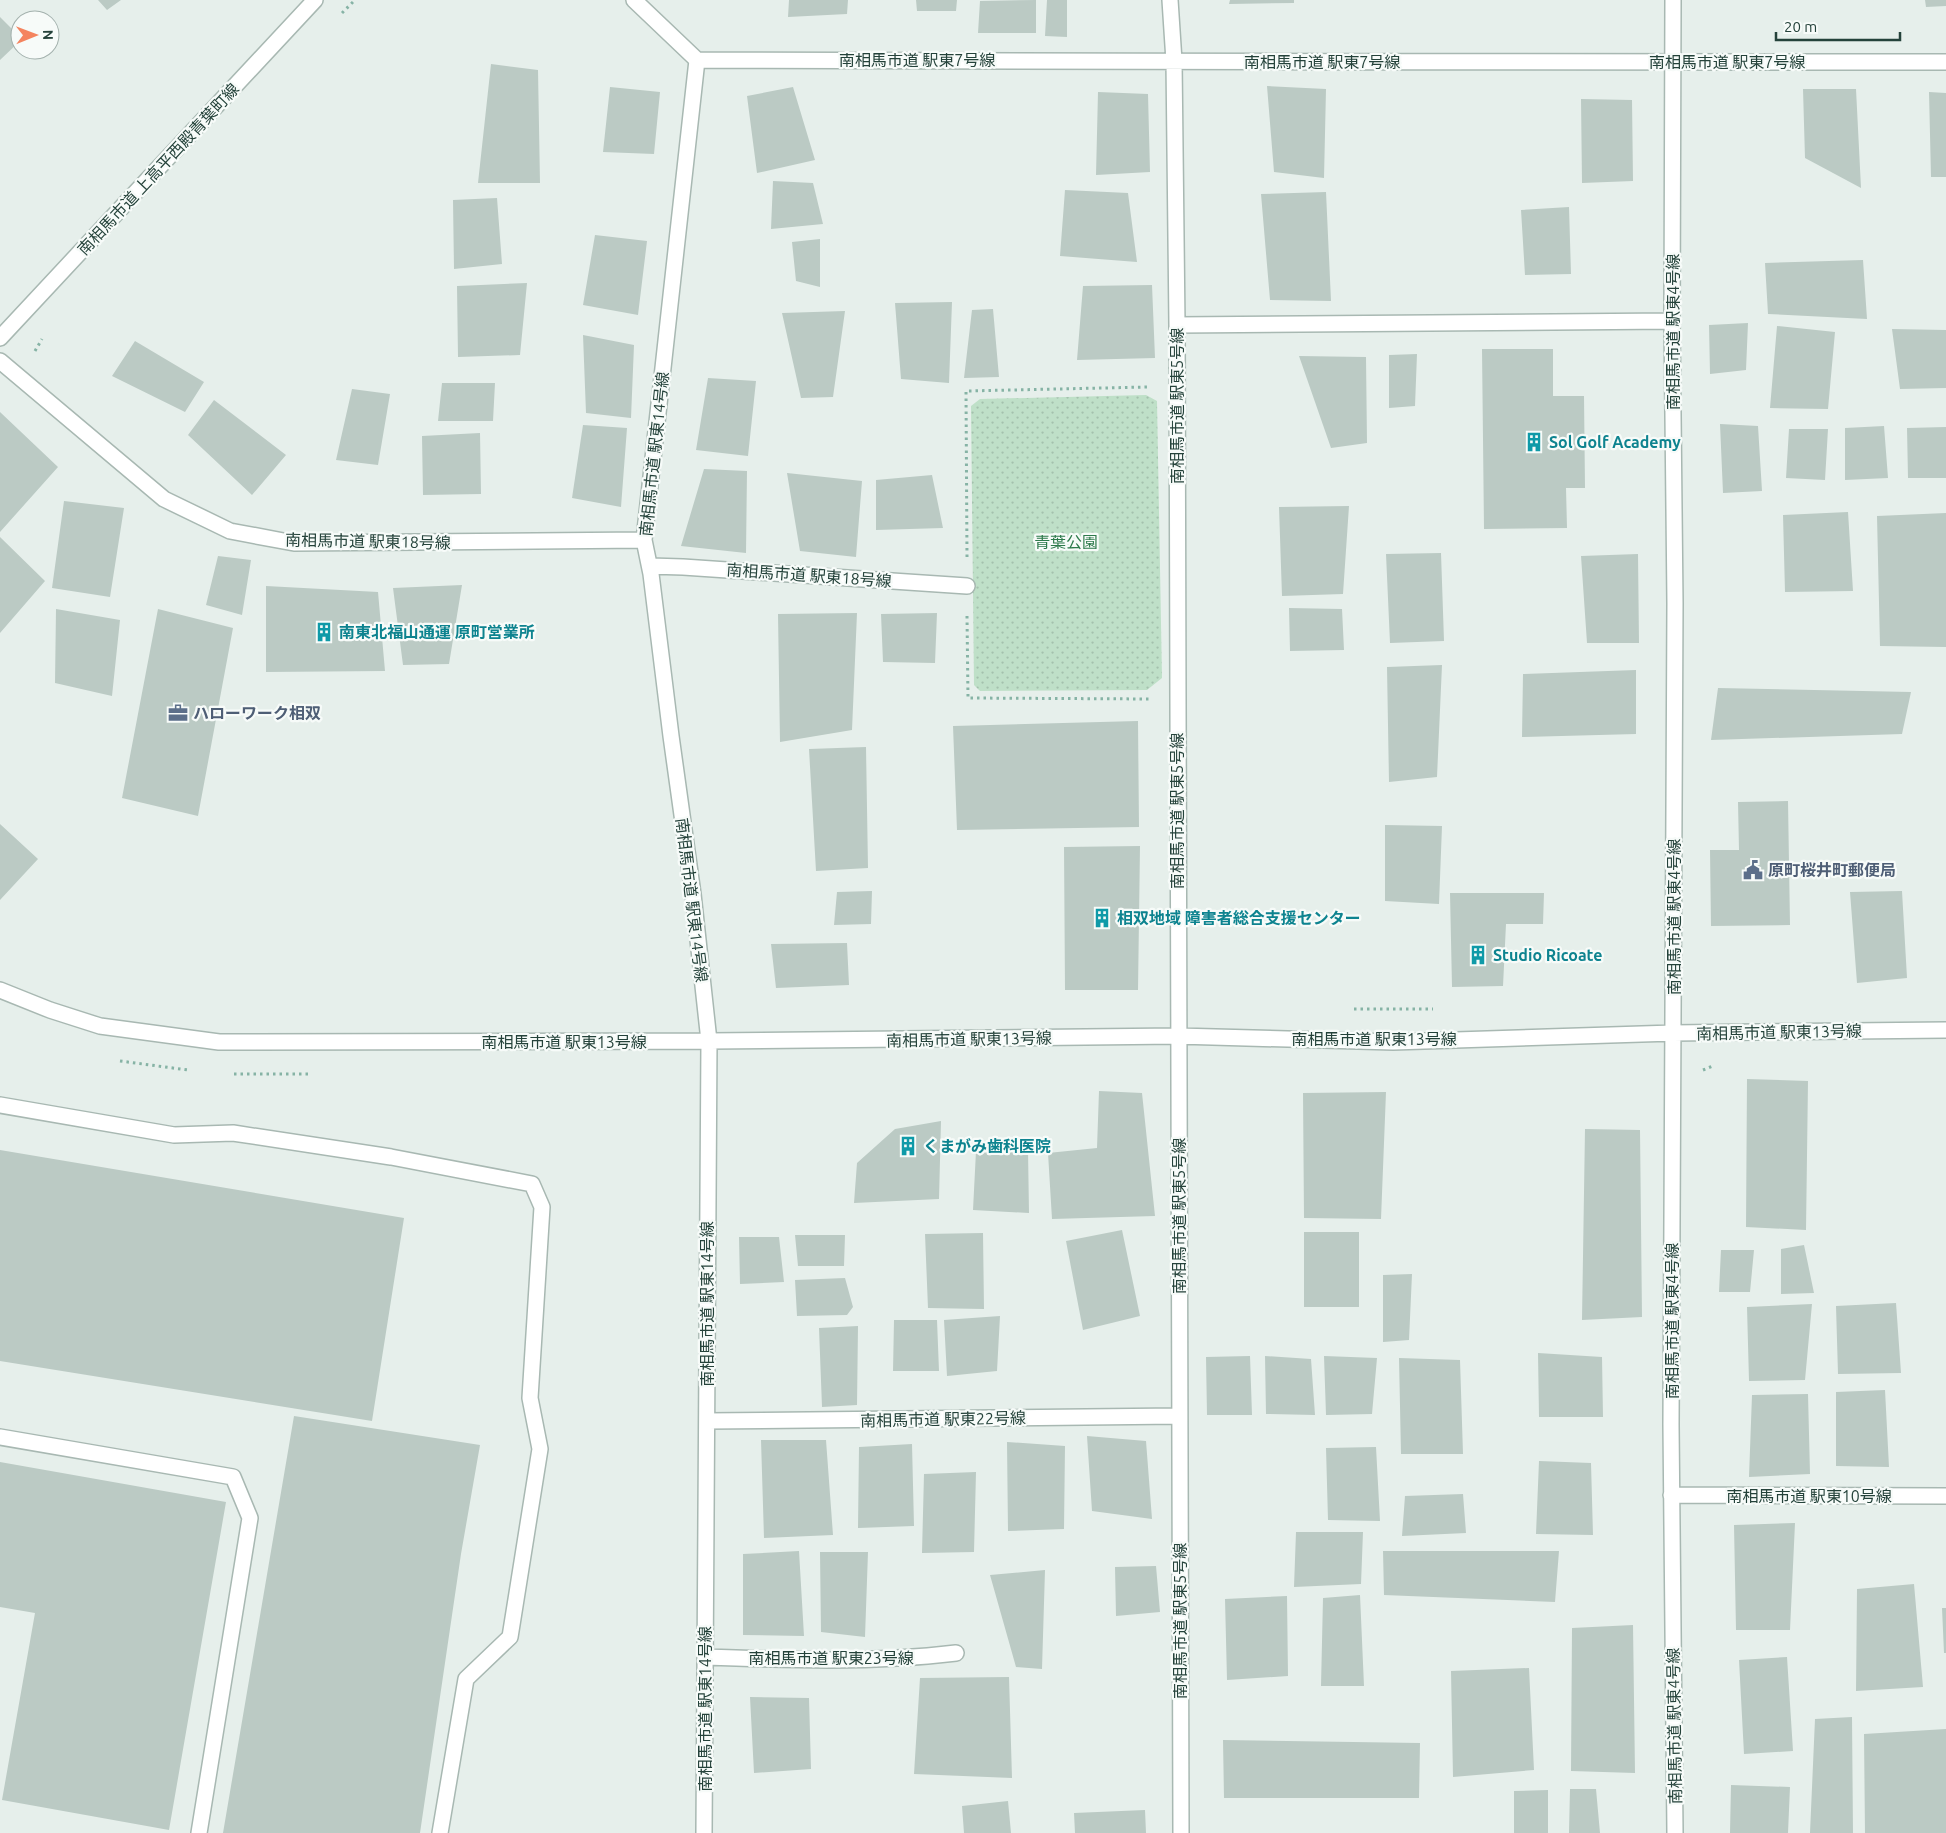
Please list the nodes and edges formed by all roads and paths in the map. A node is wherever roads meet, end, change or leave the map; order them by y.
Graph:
1 (315, 0) edge
2 (634, 0) edge
3 (1170, 0) edge
4 (1673, 0) edge
5 (697, 60) junction
6 (1174, 61) junction
7 (1673, 62) junction
8 (1946, 62) edge
9 (1672, 321) junction
10 (1177, 325) junction
11 (0, 338) edge
12 (0, 361) edge
13 (1176, 386) junction
14 (644, 540) junction
15 (650, 566) junction
16 (967, 586) junction
17 (1177, 698) junction
18 (0, 990) edge
19 (1946, 1030) edge
20 (1673, 1033) junction
21 (1178, 1036) junction
22 (709, 1041) junction
23 (0, 1105) edge
24 (1179, 1416) junction
25 (706, 1421) junction
26 (0, 1437) edge
27 (1672, 1494) junction
28 (1946, 1496) edge
29 (956, 1653) dead end
30 (705, 1657) junction
31 (199, 1833) edge
32 (440, 1833) edge
33 (704, 1833) edge
34 (1181, 1833) edge
35 (1675, 1833) edge

1 - 11 street, 南相馬市道 上高平西殿青葉町線
2 - 5 street
3 - 6 street, 南相馬市道 駅東5号線
4 - 7 street, 南相馬市道 駅東4号線
5 - 6 street, 南相馬市道 駅東7号線
5 - 14 street, 南相馬市道 駅東14号線
6 - 7 street, 南相馬市道 駅東7号線
6 - 10 street, 南相馬市道 駅東5号線
7 - 8 street, 南相馬市道 駅東7号線
7 - 9 street, 南相馬市道 駅東4号線
9 - 10 street
9 - 20 street, 南相馬市道 駅東4号線
10 - 13 street, 南相馬市道 駅東5号線
12 - 14 street, 南相馬市道 駅東18号線
13 - 16 path
13 - 17 street, 南相馬市道 駅東5号線
14 - 15 street, 南相馬市道 駅東14号線
15 - 16 street, 南相馬市道 駅東18号線
15 - 22 street, 南相馬市道 駅東14号線
16 - 17 path
17 - 21 street, 南相馬市道 駅東5号線
18 - 22 street, 南相馬市道 駅東13号線
19 - 20 street, 南相馬市道 駅東13号線
20 - 21 street, 南相馬市道 駅東13号線
20 - 27 street, 南相馬市道 駅東4号線
21 - 22 street, 南相馬市道 駅東13号線
21 - 24 street, 南相馬市道 駅東5号線
22 - 25 street, 南相馬市道 駅東14号線
23 - 32 street
24 - 25 street, 南相馬市道 駅東22号線
24 - 34 street, 南相馬市道 駅東5号線
25 - 30 street, 南相馬市道 駅東14号線
26 - 31 street
27 - 28 street, 南相馬市道 駅東10号線
27 - 35 street, 南相馬市道 駅東4号線
29 - 30 street, 南相馬市道 駅東23号線
30 - 33 street, 南相馬市道 駅東14号線

